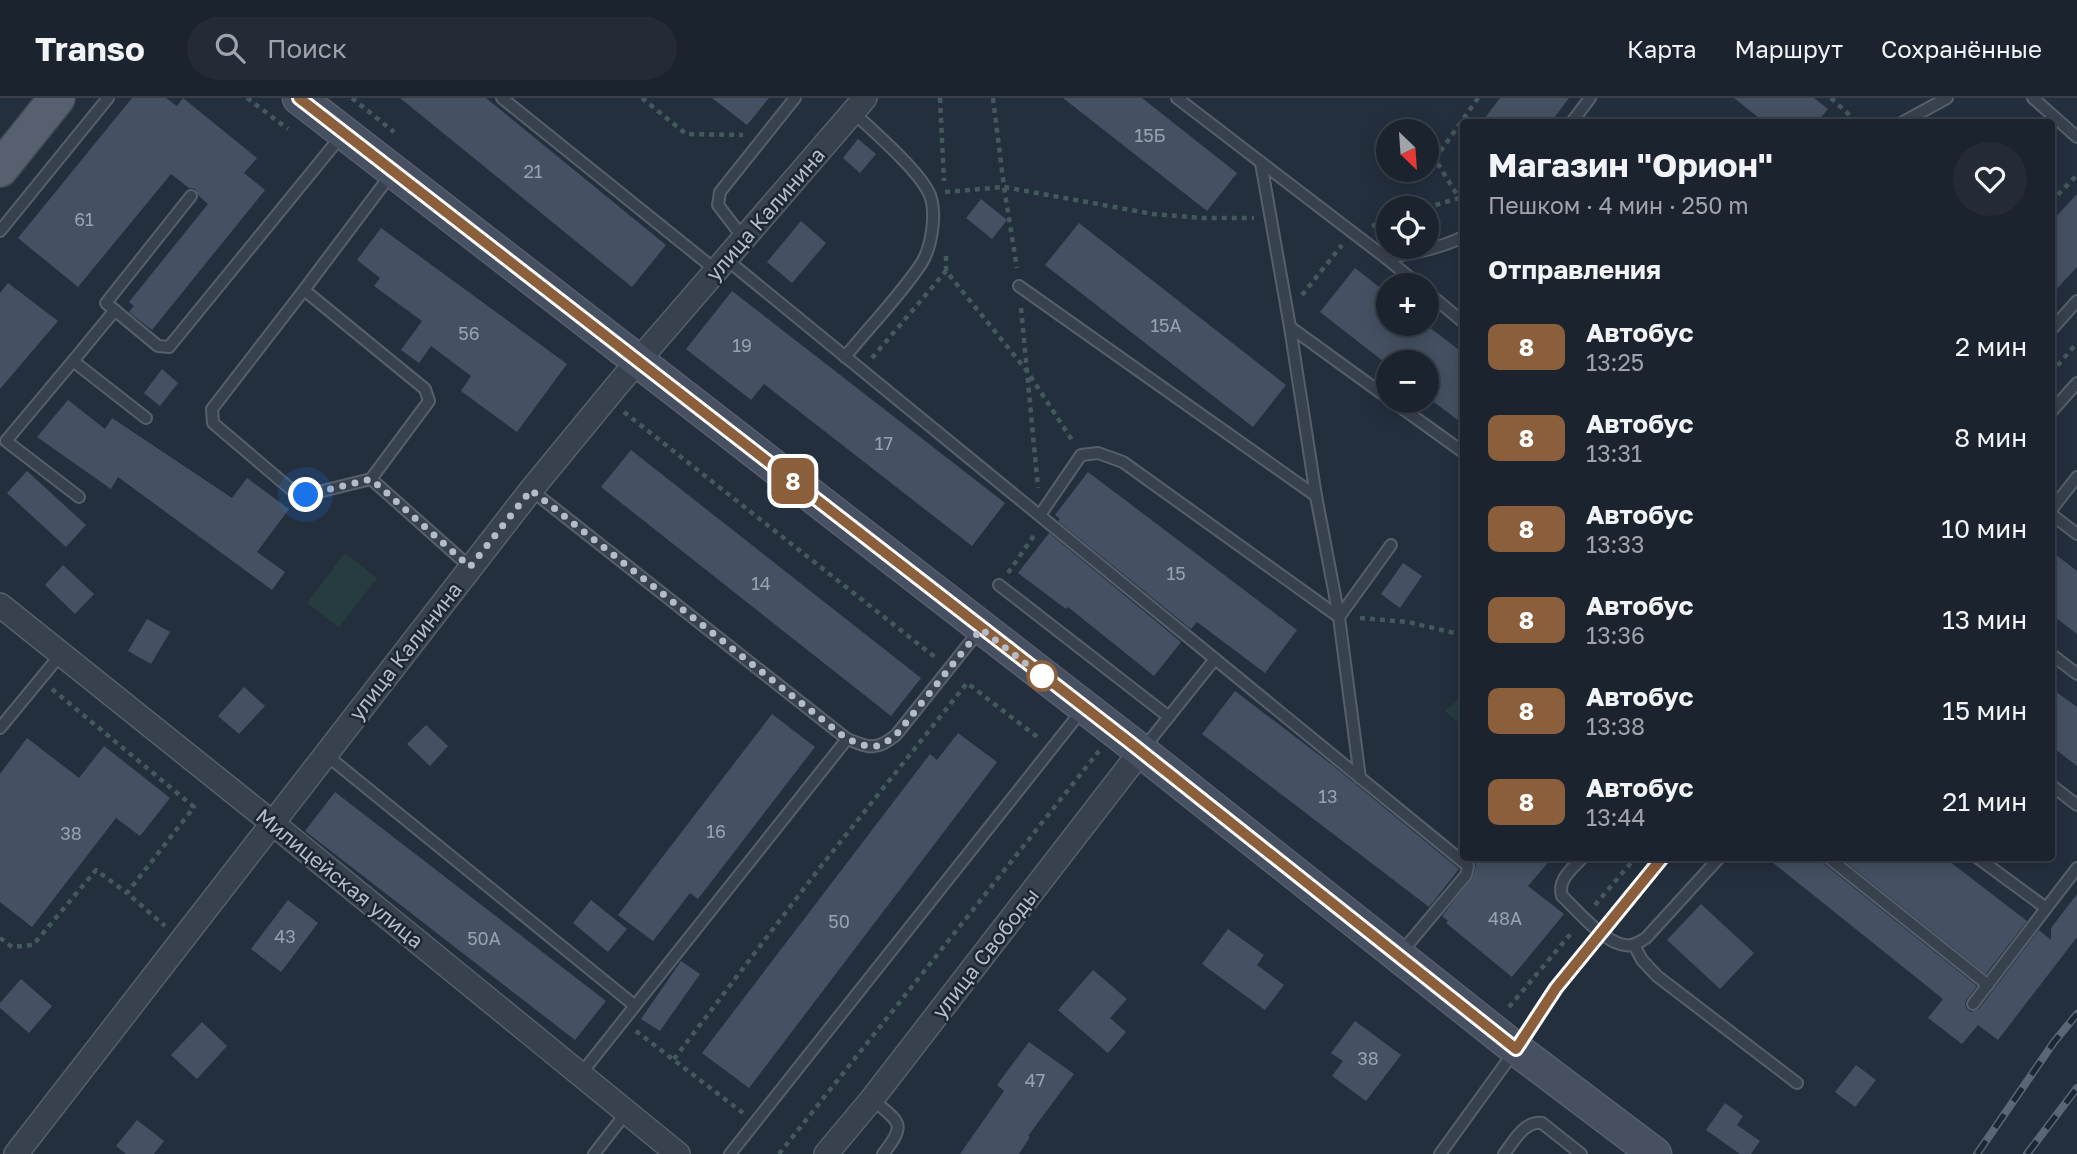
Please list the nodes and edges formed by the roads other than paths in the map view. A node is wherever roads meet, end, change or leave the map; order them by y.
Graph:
1 (57, 98) edge
2 (108, 98) edge
3 (299, 98) edge
4 (502, 98) edge
5 (795, 98) edge
6 (1177, 98) edge
7 (1590, 98) edge
8 (1947, 98) edge
9 (2039, 100) edge
10 (859, 105) edge
11 (1574, 119) edge
12 (1908, 119) edge
13 (2076, 132) edge
14 (344, 133) junction
15 (3, 158) edge
16 (1261, 163) junction
17 (394, 171) junction
18 (191, 197) dead end
19 (0, 231) edge
20 (1460, 238) edge
21 (744, 239) junction
22 (1439, 247) edge
23 (1376, 250) edge
24 (1387, 259) edge
25 (721, 265) junction
26 (1404, 273) edge
27 (1019, 286) road end
28 (303, 290) junction
29 (2077, 301) edge
30 (1439, 302) edge
31 (115, 310) junction
32 (1460, 319) edge
33 (2055, 326) edge
34 (1290, 327) junction
35 (845, 357) junction
36 (639, 360) junction
37 (73, 361) junction
38 (2077, 383) edge
39 (1376, 389) edge
40 (2055, 408) edge
41 (1409, 413) edge
42 (146, 418) dead end
43 (0, 427) edge
44 (5, 442) edge
45 (1460, 450) edge
46 (2077, 477) edge
47 (371, 479) junction
48 (531, 490) junction
49 (1316, 496) junction
50 (79, 497) dead end
51 (2055, 507) edge
52 (2055, 515) edge
53 (1040, 516) junction
54 (2077, 534) edge
55 (1391, 545) dead end
56 (470, 567) junction
57 (999, 585) road end
58 (0, 605) edge
59 (1339, 617) junction
60 (981, 629) junction
61 (61, 654) junction
62 (2055, 657) edge
63 (1215, 659) junction
64 (2077, 674) edge
65 (1084, 708) junction
66 (1170, 717) junction
67 (0, 727) edge
68 (847, 739) junction
69 (1141, 751) junction
70 (325, 754) junction
71 (1360, 778) junction
72 (2055, 788) edge
73 (2077, 805) edge
74 (271, 822) junction
75 (1460, 859) edge
76 (1462, 861) edge
77 (1579, 861) edge
78 (1659, 861) edge
79 (1716, 861) edge
80 (1833, 861) edge
81 (1982, 861) edge
82 (2077, 869) edge
83 (2046, 908) junction
84 (1600, 932) junction
85 (1634, 945) junction
86 (1398, 956) junction
87 (1988, 985) junction
88 (1973, 1004) dead end
89 (634, 1005) junction
90 (1516, 1049) junction
91 (580, 1075) junction
92 (1797, 1083) dead end
93 (872, 1099) junction
94 (626, 1113) junction
95 (1446, 1152) edge
96 (16, 1154) edge
97 (594, 1154) edge
98 (678, 1154) edge
99 (730, 1154) edge
100 (827, 1154) edge
101 (883, 1154) edge
102 (1504, 1154) edge
103 (1581, 1154) edge
104 (1655, 1154) edge

1 - 15 main road
2 - 19 lane
3 - 14 main road
4 - 25 lane
5 - 21 lane
6 - 16 lane
7 - 11 lane
8 - 12 lane
9 - 13 lane
10 - 21 street, улица Калинина
10 - 35 lane
14 - 17 main road
14 - 31 lane
16 - 23 lane
16 - 34 lane
17 - 28 lane
17 - 36 main road
18 - 31 lane
20 - 22 lane
21 - 25 street, улица Калинина
24 - 26 lane
25 - 35 lane
25 - 36 street, улица Калинина
27 - 49 lane
28 - 47 lane
28 - 47 lane
29 - 33 lane
30 - 32 lane
31 - 37 lane
34 - 39 lane
34 - 49 lane
35 - 53 lane
36 - 48 street, улица Калинина
36 - 60 main road
37 - 42 lane
37 - 44 lane
38 - 40 lane
41 - 45 lane
43 - 44 lane
44 - 50 lane
46 - 51 lane
47 - 56 lane
48 - 56 street, улица Калинина
48 - 68 lane
49 - 59 lane
52 - 54 lane
53 - 59 lane
53 - 63 lane
55 - 59 lane
56 - 70 street, улица Калинина
57 - 66 lane
58 - 61 street, Милицейская улица
59 - 71 lane
60 - 65 main road
60 - 68 lane
61 - 67 lane
61 - 74 street, Милицейская улица
62 - 64 lane
63 - 66 lane
63 - 71 lane
65 - 69 main road
65 - 99 lane
66 - 69 lane
68 - 89 lane
69 - 86 main road
69 - 93 street, улица Свободы
70 - 74 street, улица Калинина
70 - 89 lane
71 - 75 lane
72 - 73 lane
74 - 91 street, Милицейская улица
74 - 96 street, улица Калинина
76 - 86 lane
77 - 84 lane
78 - 84 lane
79 - 85 lane
80 - 87 lane
81 - 83 lane
82 - 83 lane
83 - 87 lane
84 - 85 lane
84 - 90 lane
85 - 92 lane
86 - 90 main road
87 - 88 lane
89 - 91 lane
90 - 95 lane
90 - 104 main road
91 - 94 street, Милицейская улица
93 - 100 street, улица Свободы
93 - 101 lane
94 - 97 lane
94 - 98 street, Милицейская улица
102 - 103 lane

